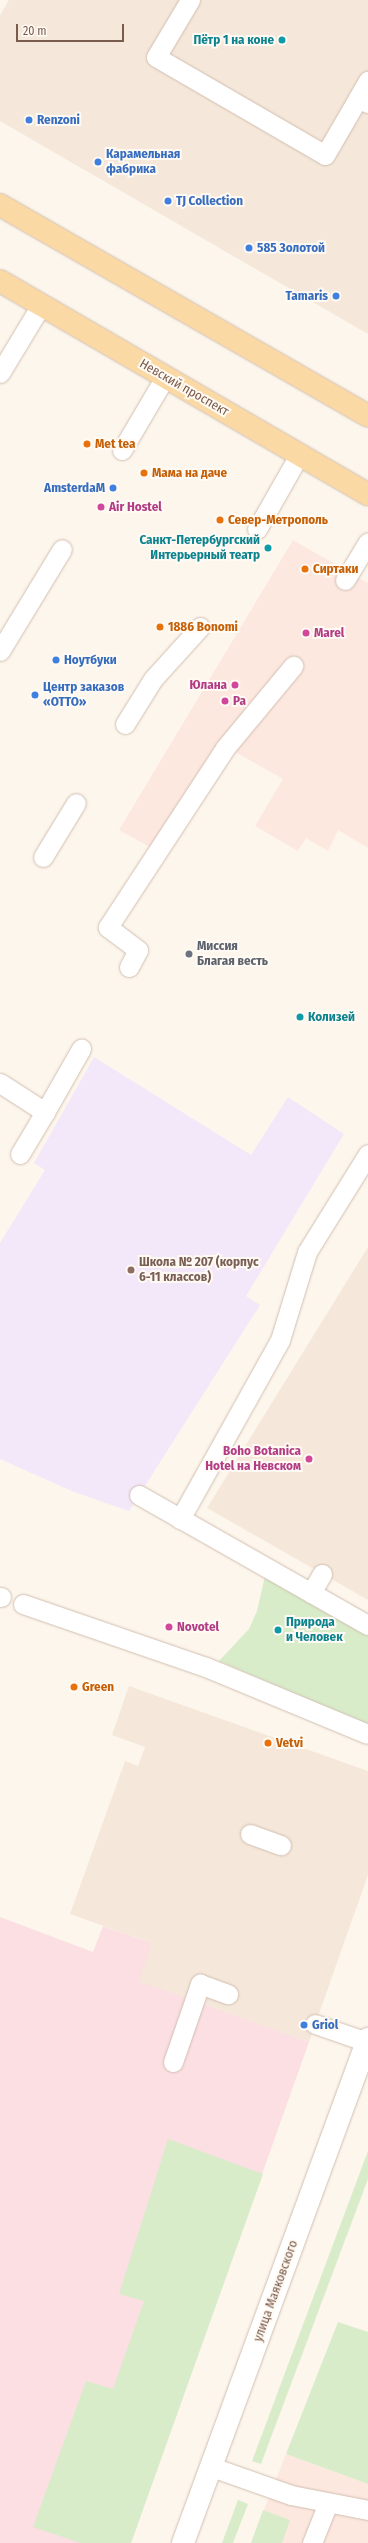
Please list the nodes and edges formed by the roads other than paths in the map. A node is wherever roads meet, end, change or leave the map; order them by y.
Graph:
1 (190, 0) edge
2 (368, 81) edge
3 (363, 101) edge
4 (0, 205) edge
5 (0, 281) edge
6 (42, 305) junction
7 (0, 373) edge
8 (165, 377) junction
9 (368, 416) edge
10 (122, 450) dead end
11 (299, 454) junction
12 (368, 494) edge
13 (257, 529) dead end
14 (368, 542) edge
15 (62, 549) dead end
16 (345, 580) dead end
17 (200, 627) dead end
18 (0, 651) edge
19 (293, 666) dead end
20 (125, 724) dead end
21 (76, 803) dead end
22 (43, 857) dead end
23 (129, 967) dead end
24 (81, 1049) dead end
25 (0, 1083) edge
26 (45, 1112) junction
27 (20, 1154) dead end
28 (368, 1154) edge
29 (139, 1495) dead end
30 (180, 1520) junction
31 (322, 1574) dead end
32 (311, 1593) junction
33 (23, 1604) dead end
34 (368, 1625) edge
35 (368, 1734) edge
36 (250, 1834) dead end
37 (281, 1844) dead end
38 (228, 1994) dead end
39 (315, 2024) dead end
40 (368, 2041) edge
41 (173, 2062) dead end
42 (212, 2467) junction
43 (328, 2503) junction
44 (368, 2510) edge
45 (183, 2543) edge
46 (312, 2543) edge

1 - 3 lane
2 - 3 lane
4 - 9 main road
5 - 6 main road, Невский проспект
6 - 7 lane
6 - 8 main road, Невский проспект
8 - 10 lane
8 - 11 main road, Невский проспект
11 - 12 main road, Невский проспект
11 - 13 lane
14 - 16 lane
15 - 18 lane
17 - 20 lane
19 - 23 lane
21 - 22 lane
24 - 26 lane
25 - 26 lane
26 - 27 lane
28 - 30 lane
29 - 30 lane
30 - 32 lane
31 - 32 lane
32 - 34 lane
33 - 35 lane
36 - 37 lane
38 - 41 lane
39 - 40 lane
40 - 42 main road, улица Маяковского
42 - 43 lane
42 - 45 main road, улица Маяковского
43 - 44 lane
43 - 46 lane

